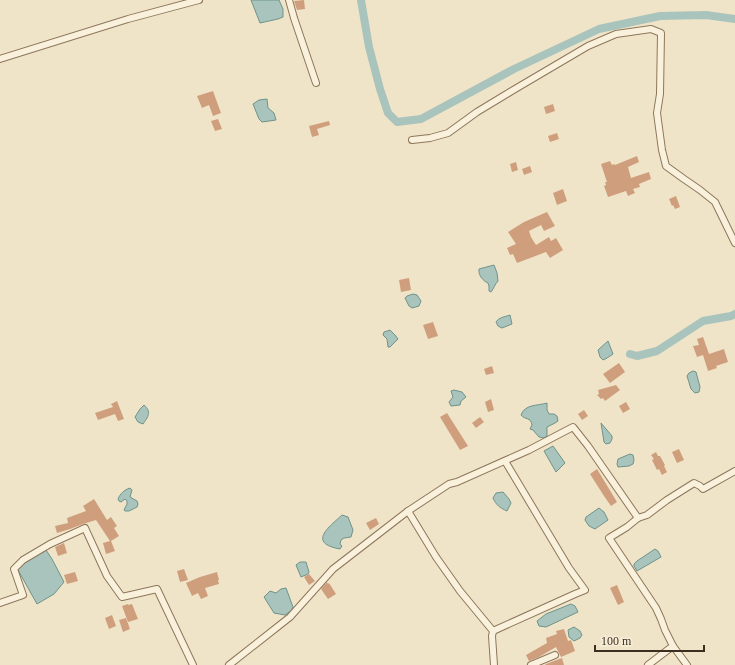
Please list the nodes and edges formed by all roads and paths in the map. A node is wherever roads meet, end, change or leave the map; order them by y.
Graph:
1 (198, 0) edge
2 (289, 0) edge
3 (0, 59) edge
4 (316, 83) dead end
5 (412, 140) dead end
6 (735, 243) edge
7 (505, 461) junction
8 (735, 471) edge
9 (408, 511) junction
10 (638, 518) junction
11 (0, 603) edge
12 (493, 631) junction
13 (674, 646) junction
14 (555, 656) dead end
15 (193, 665) edge
16 (229, 665) edge
17 (494, 665) edge
18 (531, 665) edge
19 (648, 665) edge
20 (687, 665) edge

1 - 3 street
2 - 4 street
5 - 6 street
7 - 9 street
7 - 10 street
7 - 12 street
8 - 10 street
9 - 12 street
9 - 16 street
10 - 13 street
11 - 15 street
12 - 17 street
13 - 19 street
13 - 20 street
14 - 18 street

